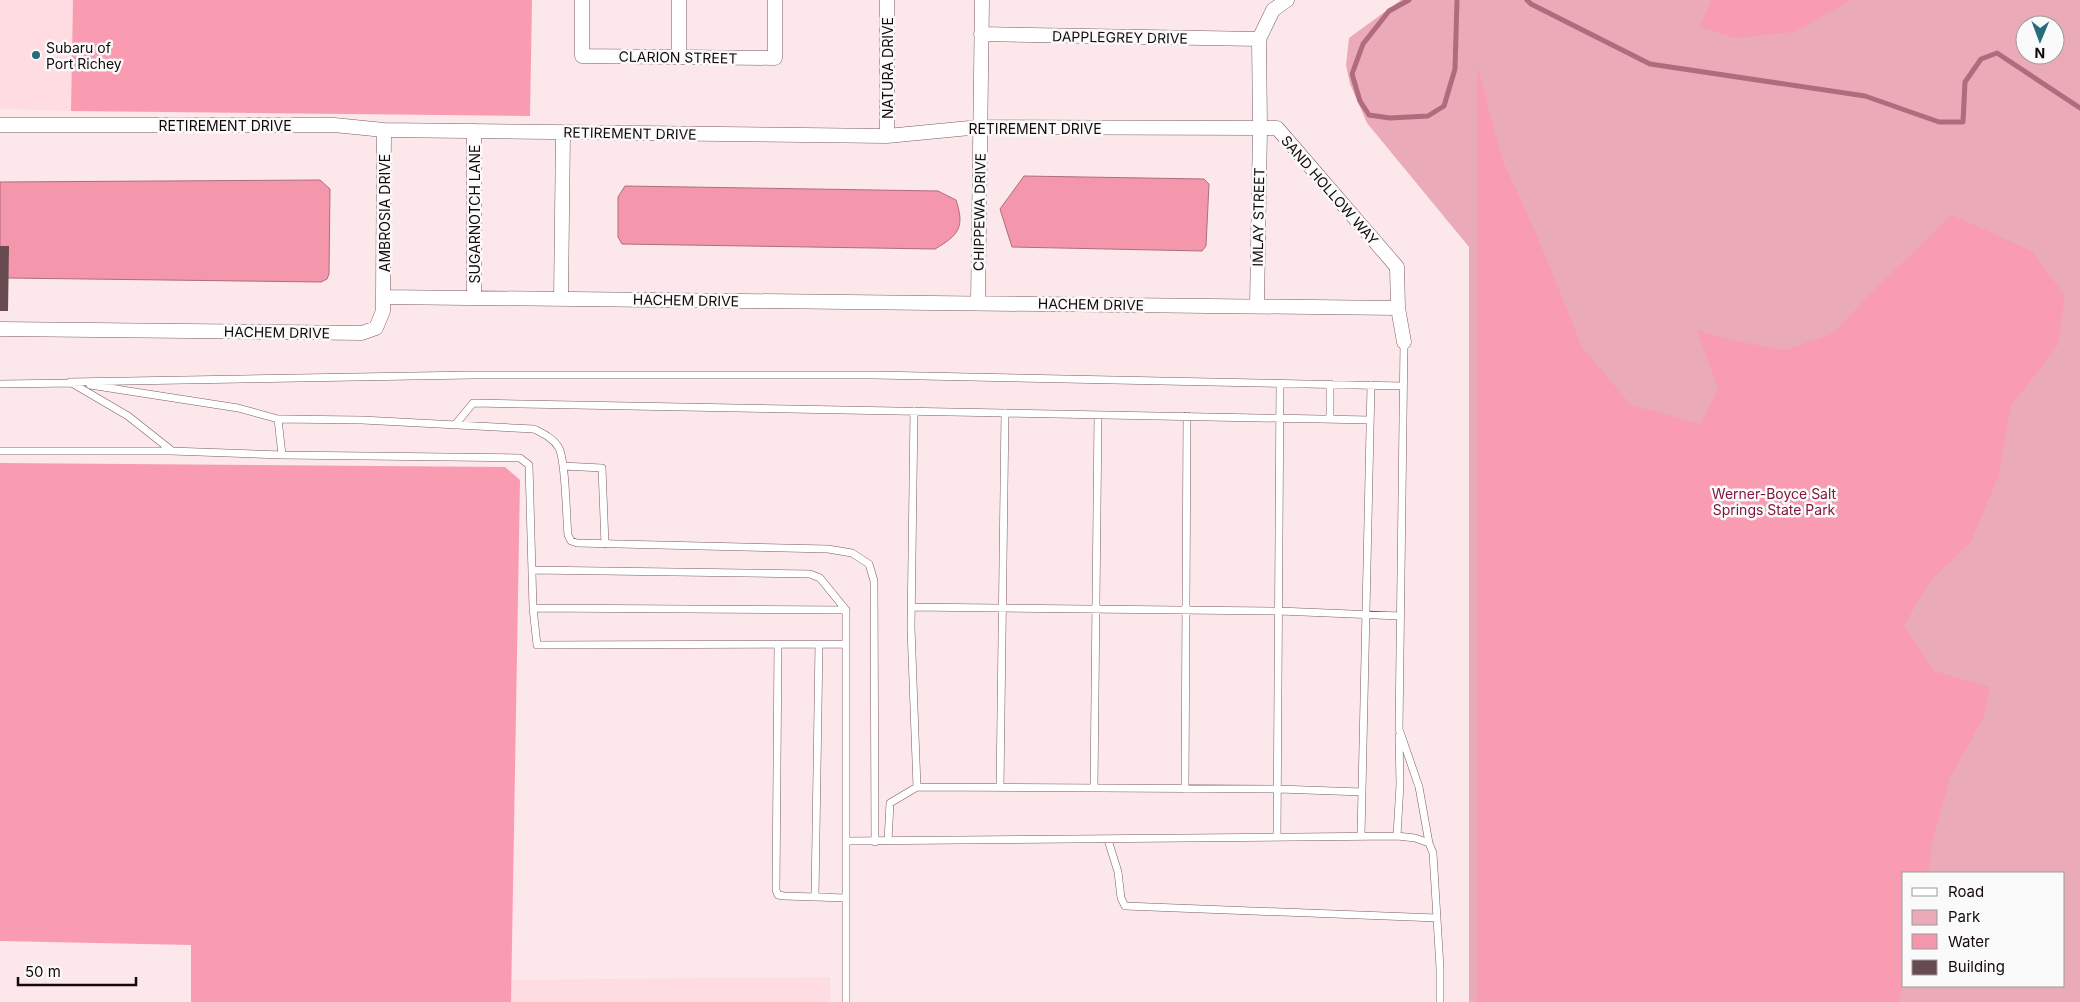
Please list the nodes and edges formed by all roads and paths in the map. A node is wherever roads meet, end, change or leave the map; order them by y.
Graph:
1 (582, 0) edge
2 (679, 0) edge
3 (775, 0) edge
4 (887, 0) edge
5 (982, 0) edge
6 (1288, 0) edge
7 (981, 34) junction
8 (1259, 39) junction
9 (679, 57) junction
10 (0, 125) edge
11 (980, 127) junction
12 (1260, 128) junction
13 (384, 130) junction
14 (474, 131) junction
15 (562, 133) junction
16 (887, 136) junction
17 (383, 297) junction
18 (474, 298) junction
19 (561, 298) junction
20 (978, 303) junction
21 (1257, 306) junction
22 (1398, 308) junction
23 (0, 328) edge
24 (1404, 342) joint
25 (70, 382) junction
26 (0, 384) edge
27 (1280, 384) junction
28 (1330, 384) junction
29 (1371, 385) junction
30 (1403, 386) junction
31 (914, 411) junction
32 (1005, 413) junction
33 (1098, 415) junction
34 (1187, 416) junction
35 (278, 418) junction
36 (1280, 418) junction
37 (1330, 419) junction
38 (1370, 420) junction
39 (456, 425) junction
40 (0, 451) edge
41 (171, 451) junction
42 (282, 455) junction
43 (563, 466) junction
44 (605, 544) junction
45 (532, 570) junction
46 (911, 607) junction
47 (533, 608) junction
48 (1002, 608) junction
49 (1096, 609) junction
50 (846, 610) junction
51 (1185, 610) junction
52 (1279, 611) junction
53 (1366, 614) junction
54 (1400, 616) junction
55 (778, 644) junction
56 (819, 644) junction
57 (846, 644) junction
58 (1399, 729) junction
59 (917, 787) junction
60 (1000, 788) junction
61 (1094, 788) junction
62 (1185, 789) junction
63 (1278, 789) junction
64 (1362, 792) junction
65 (1361, 836) junction
66 (1397, 836) junction
67 (1277, 837) junction
68 (1108, 840) junction
69 (846, 841) junction
70 (888, 841) junction
71 (875, 842) junction
72 (1429, 843) junction
73 (815, 896) junction
74 (846, 898) junction
75 (1437, 918) junction
76 (846, 1002) edge
77 (1440, 1002) edge

1 - 9 street, CLARION STREET
2 - 9 street
3 - 9 street, CLARION STREET
4 - 16 street, NATURA DRIVE
5 - 7 street, CHIPPEWA DRIVE
6 - 8 street
7 - 8 street, DAPPLEGREY DRIVE
7 - 11 street, CHIPPEWA DRIVE
8 - 12 street
10 - 13 street, RETIREMENT DRIVE
11 - 12 street, RETIREMENT DRIVE
11 - 16 street, RETIREMENT DRIVE
11 - 20 street, CHIPPEWA DRIVE
12 - 21 street, IMLAY STREET
12 - 22 street, SAND HOLLOW WAY
13 - 14 street, RETIREMENT DRIVE
13 - 17 street, AMBROSIA DRIVE
14 - 15 street, RETIREMENT DRIVE
14 - 18 street, SUGARNOTCH LANE
15 - 16 street, RETIREMENT DRIVE
15 - 19 street
17 - 18 street, HACHEM DRIVE
17 - 23 street, HACHEM DRIVE
18 - 19 street, HACHEM DRIVE
19 - 20 street, HACHEM DRIVE
20 - 21 street, HACHEM DRIVE
21 - 22 street, HACHEM DRIVE
22 - 24 street, SAND HOLLOW WAY
24 - 30 lane
25 - 26 lane
25 - 27 lane
25 - 35 lane
25 - 41 lane
27 - 28 lane
27 - 36 lane
28 - 29 lane
28 - 37 lane
29 - 30 lane
29 - 38 lane
30 - 54 lane
31 - 32 lane
31 - 39 lane
31 - 46 lane
32 - 33 lane
32 - 48 lane
33 - 34 lane
33 - 49 lane
34 - 36 lane
34 - 51 lane
35 - 39 lane
35 - 42 lane
36 - 37 lane
36 - 52 lane
37 - 38 lane
38 - 53 lane
39 - 43 lane
40 - 41 lane
41 - 42 lane
42 - 45 lane
43 - 44 lane
43 - 44 lane
44 - 71 lane
45 - 47 lane
45 - 50 lane
46 - 48 lane
46 - 59 lane
47 - 50 lane
47 - 55 lane
48 - 49 lane
48 - 60 lane
49 - 51 lane
49 - 61 lane
50 - 57 lane
51 - 52 lane
51 - 62 lane
52 - 53 lane
52 - 63 lane
53 - 54 lane
53 - 64 lane
54 - 58 lane
55 - 56 lane
55 - 73 lane
56 - 57 lane
56 - 73 lane
57 - 69 lane
58 - 66 lane
58 - 72 lane
59 - 60 lane
59 - 70 lane
60 - 61 lane
61 - 62 lane
62 - 63 lane
63 - 64 lane
63 - 67 lane
64 - 65 lane
65 - 66 lane
65 - 67 lane
66 - 72 lane
67 - 68 lane
68 - 70 lane
68 - 75 lane
69 - 71 lane
69 - 74 lane
70 - 71 lane
72 - 75 lane
73 - 74 lane
74 - 76 lane
75 - 77 lane

